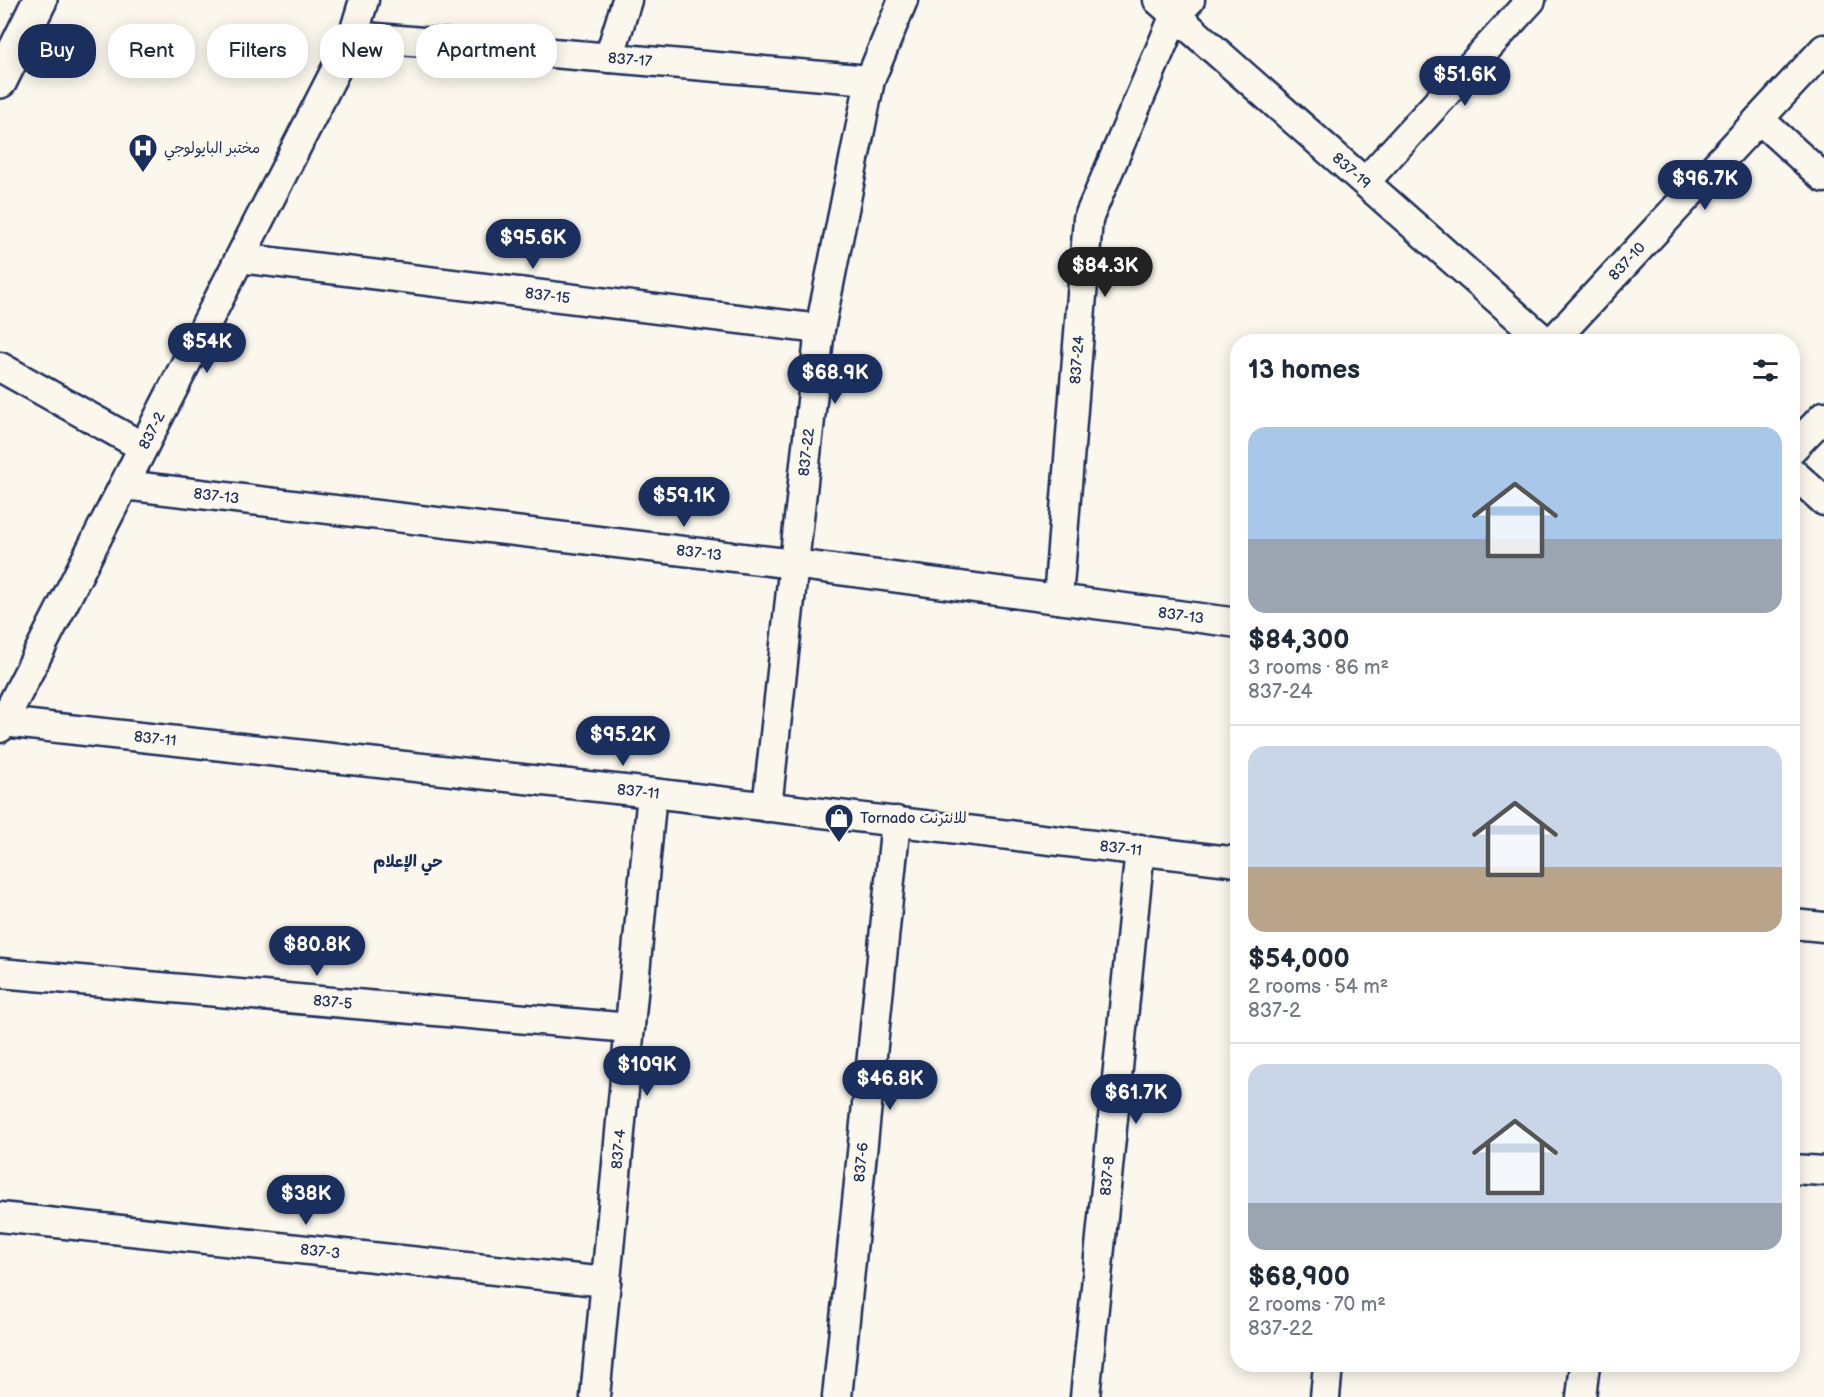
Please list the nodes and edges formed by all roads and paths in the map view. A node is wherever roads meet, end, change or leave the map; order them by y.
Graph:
1 (40, 0) edge
2 (364, 0) edge
3 (627, 0) edge
4 (903, 0) edge
5 (1531, 0) edge
6 (1174, 5) edge
7 (357, 24) edge
8 (404, 40) edge
9 (1824, 49) edge
10 (609, 58) junction
11 (332, 78) edge
12 (870, 80) junction
13 (0, 81) edge
14 (1759, 119) junction
15 (1824, 178) edge
16 (1365, 182) junction
17 (240, 258) junction
18 (820, 329) junction
19 (1537, 334) edge
20 (1559, 334) edge
21 (0, 367) edge
22 (1824, 416) edge
23 (1800, 441) edge
24 (143, 447) junction
25 (1800, 479) edge
26 (124, 485) junction
27 (1824, 501) edge
28 (794, 564) junction
29 (1058, 599) junction
30 (1230, 622) edge
31 (2, 725) edge
32 (652, 793) junction
33 (767, 807) junction
34 (896, 821) junction
35 (1140, 849) junction
36 (1230, 860) edge
37 (1800, 925) edge
38 (1824, 927) edge
39 (0, 973) edge
40 (630, 1028) junction
41 (1800, 1169) edge
42 (1824, 1171) edge
43 (0, 1217) edge
44 (606, 1282) junction
45 (1327, 1372) edge
46 (1584, 1372) edge
47 (595, 1397) edge
48 (837, 1397) edge
49 (1085, 1397) edge
50 (1325, 1397) edge
51 (1581, 1397) edge

1 - 13 main road
2 - 7 street, 837-2
3 - 10 street
4 - 12 street, 837-22
5 - 16 street
6 - 16 street, 837-19
6 - 29 street, 837-24
8 - 10 street, 837-17
9 - 14 street, 837-10
10 - 12 street, 837-17
11 - 17 street, 837-2
12 - 18 street, 837-22
14 - 15 street
14 - 20 street, 837-10
16 - 19 street, 837-19
17 - 18 street, 837-15
17 - 24 street, 837-2
18 - 28 street, 837-22
21 - 24 street
22 - 23 street
24 - 26 street, 837-2
25 - 27 street
26 - 28 street, 837-13
26 - 31 street, 837-2
28 - 29 street, 837-13
28 - 33 street, 837-22
29 - 30 street, 837-13
31 - 32 street, 837-11
32 - 33 street, 837-11
32 - 40 street, 837-4
33 - 34 street, 837-11
34 - 35 street, 837-11
34 - 48 street, 837-6
35 - 36 street, 837-11
35 - 49 street, 837-8
37 - 38 street
39 - 40 street, 837-5
40 - 44 street, 837-4
41 - 42 street
43 - 44 street, 837-3
44 - 47 street, 837-4
45 - 50 street
46 - 51 street

